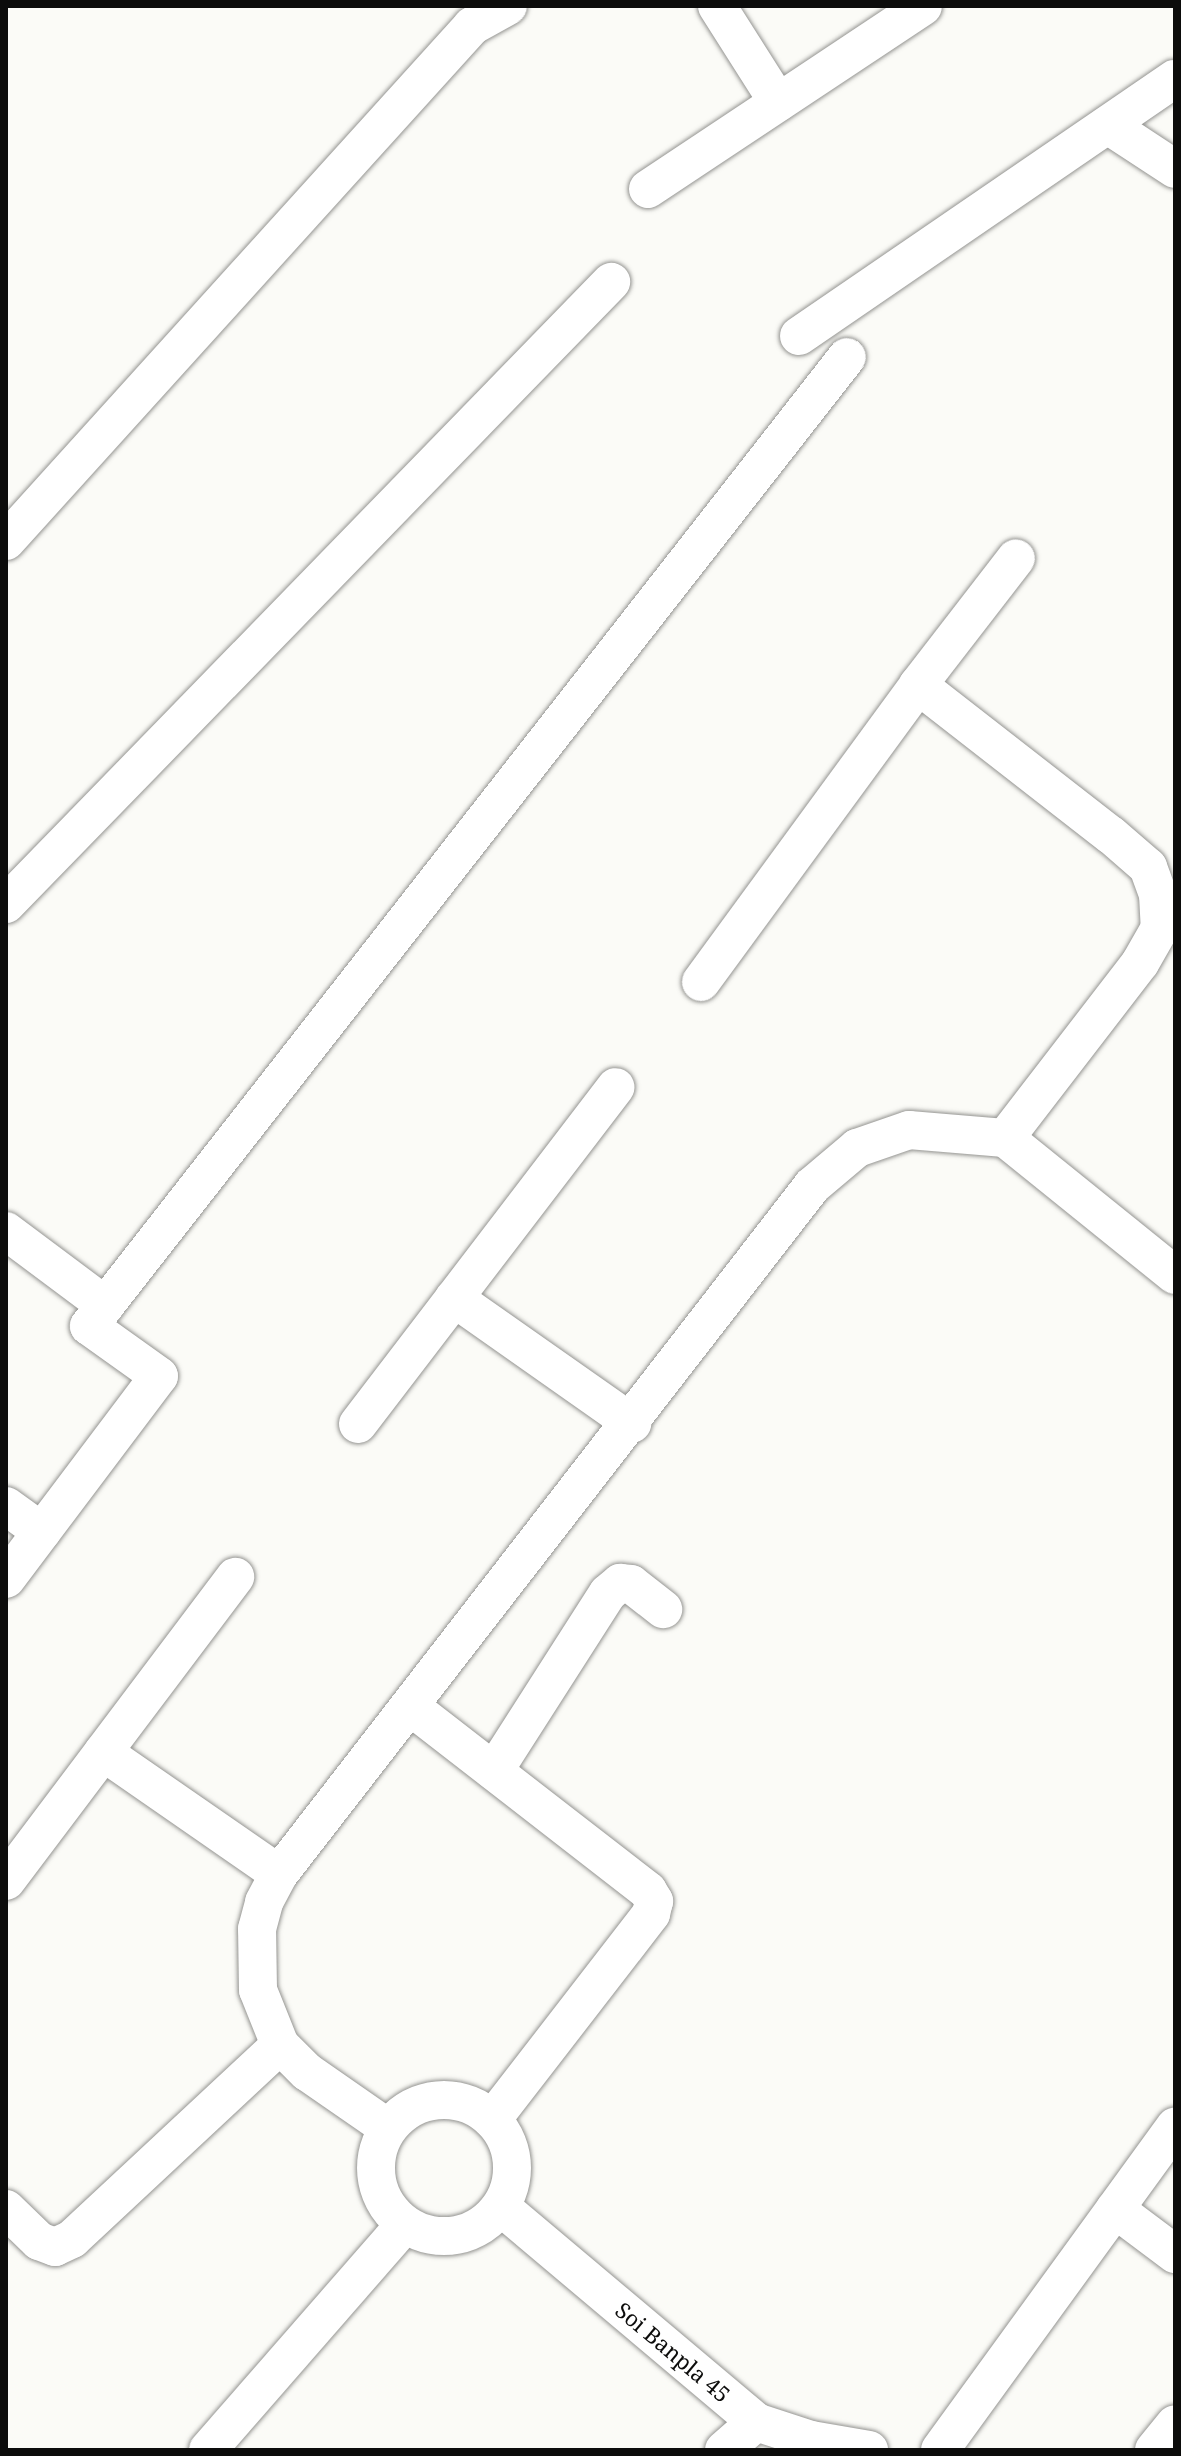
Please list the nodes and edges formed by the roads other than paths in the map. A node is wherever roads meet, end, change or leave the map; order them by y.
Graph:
1 (508, 6) edge
2 (717, 6) edge
3 (923, 6) edge
4 (1175, 79) edge
5 (778, 102) junction
6 (1108, 125) junction
7 (1175, 169) edge
8 (648, 189) dead end
9 (611, 282) dead end
10 (799, 336) dead end
11 (847, 357) dead end
12 (6, 541) edge
13 (1016, 558) dead end
14 (918, 685) junction
15 (6, 904) edge
16 (701, 982) dead end
17 (616, 1087) dead end
18 (1005, 1138) junction
19 (6, 1231) edge
20 (1175, 1275) edge
21 (454, 1298) junction
22 (105, 1305) junction
23 (632, 1423) junction
24 (358, 1424) dead end
25 (6, 1506) edge
26 (42, 1532) junction
27 (235, 1577) dead end
28 (6, 1579) edge
29 (663, 1609) dead end
30 (411, 1707) junction
31 (103, 1752) junction
32 (494, 1771) junction
33 (279, 1874) junction
34 (6, 1881) edge
35 (280, 2045) junction
36 (492, 2120) junction
37 (1175, 2126) edge
38 (388, 2128) junction
39 (501, 2207) junction
40 (6, 2209) edge
41 (1115, 2209) junction
42 (404, 2225) junction
43 (1175, 2254) edge
44 (756, 2422) junction
45 (1175, 2424) edge
46 (208, 2450) edge
47 (724, 2450) edge
48 (869, 2450) edge
49 (940, 2450) edge
50 (1154, 2450) edge

1 - 12 street
2 - 5 street
3 - 5 street
4 - 6 street
5 - 8 street
6 - 7 street
6 - 10 street
9 - 15 street
11 - 22 street
13 - 14 street
14 - 16 street
14 - 18 street
17 - 21 street
18 - 20 street
18 - 23 street
19 - 22 street
21 - 23 street
21 - 24 street
22 - 26 street
23 - 30 street
25 - 26 street
26 - 28 street
27 - 31 street
29 - 32 street
30 - 32 street
30 - 33 street
31 - 33 street
31 - 34 street
32 - 36 street
33 - 35 street
35 - 38 street
35 - 40 street
36 - 38 street
36 - 39 street
37 - 41 street
38 - 42 street
39 - 42 street
39 - 44 street, Soi Banpla 45
41 - 43 street
41 - 49 street
42 - 46 street
44 - 47 street
44 - 48 street, Soi Banpla 45
45 - 50 street

